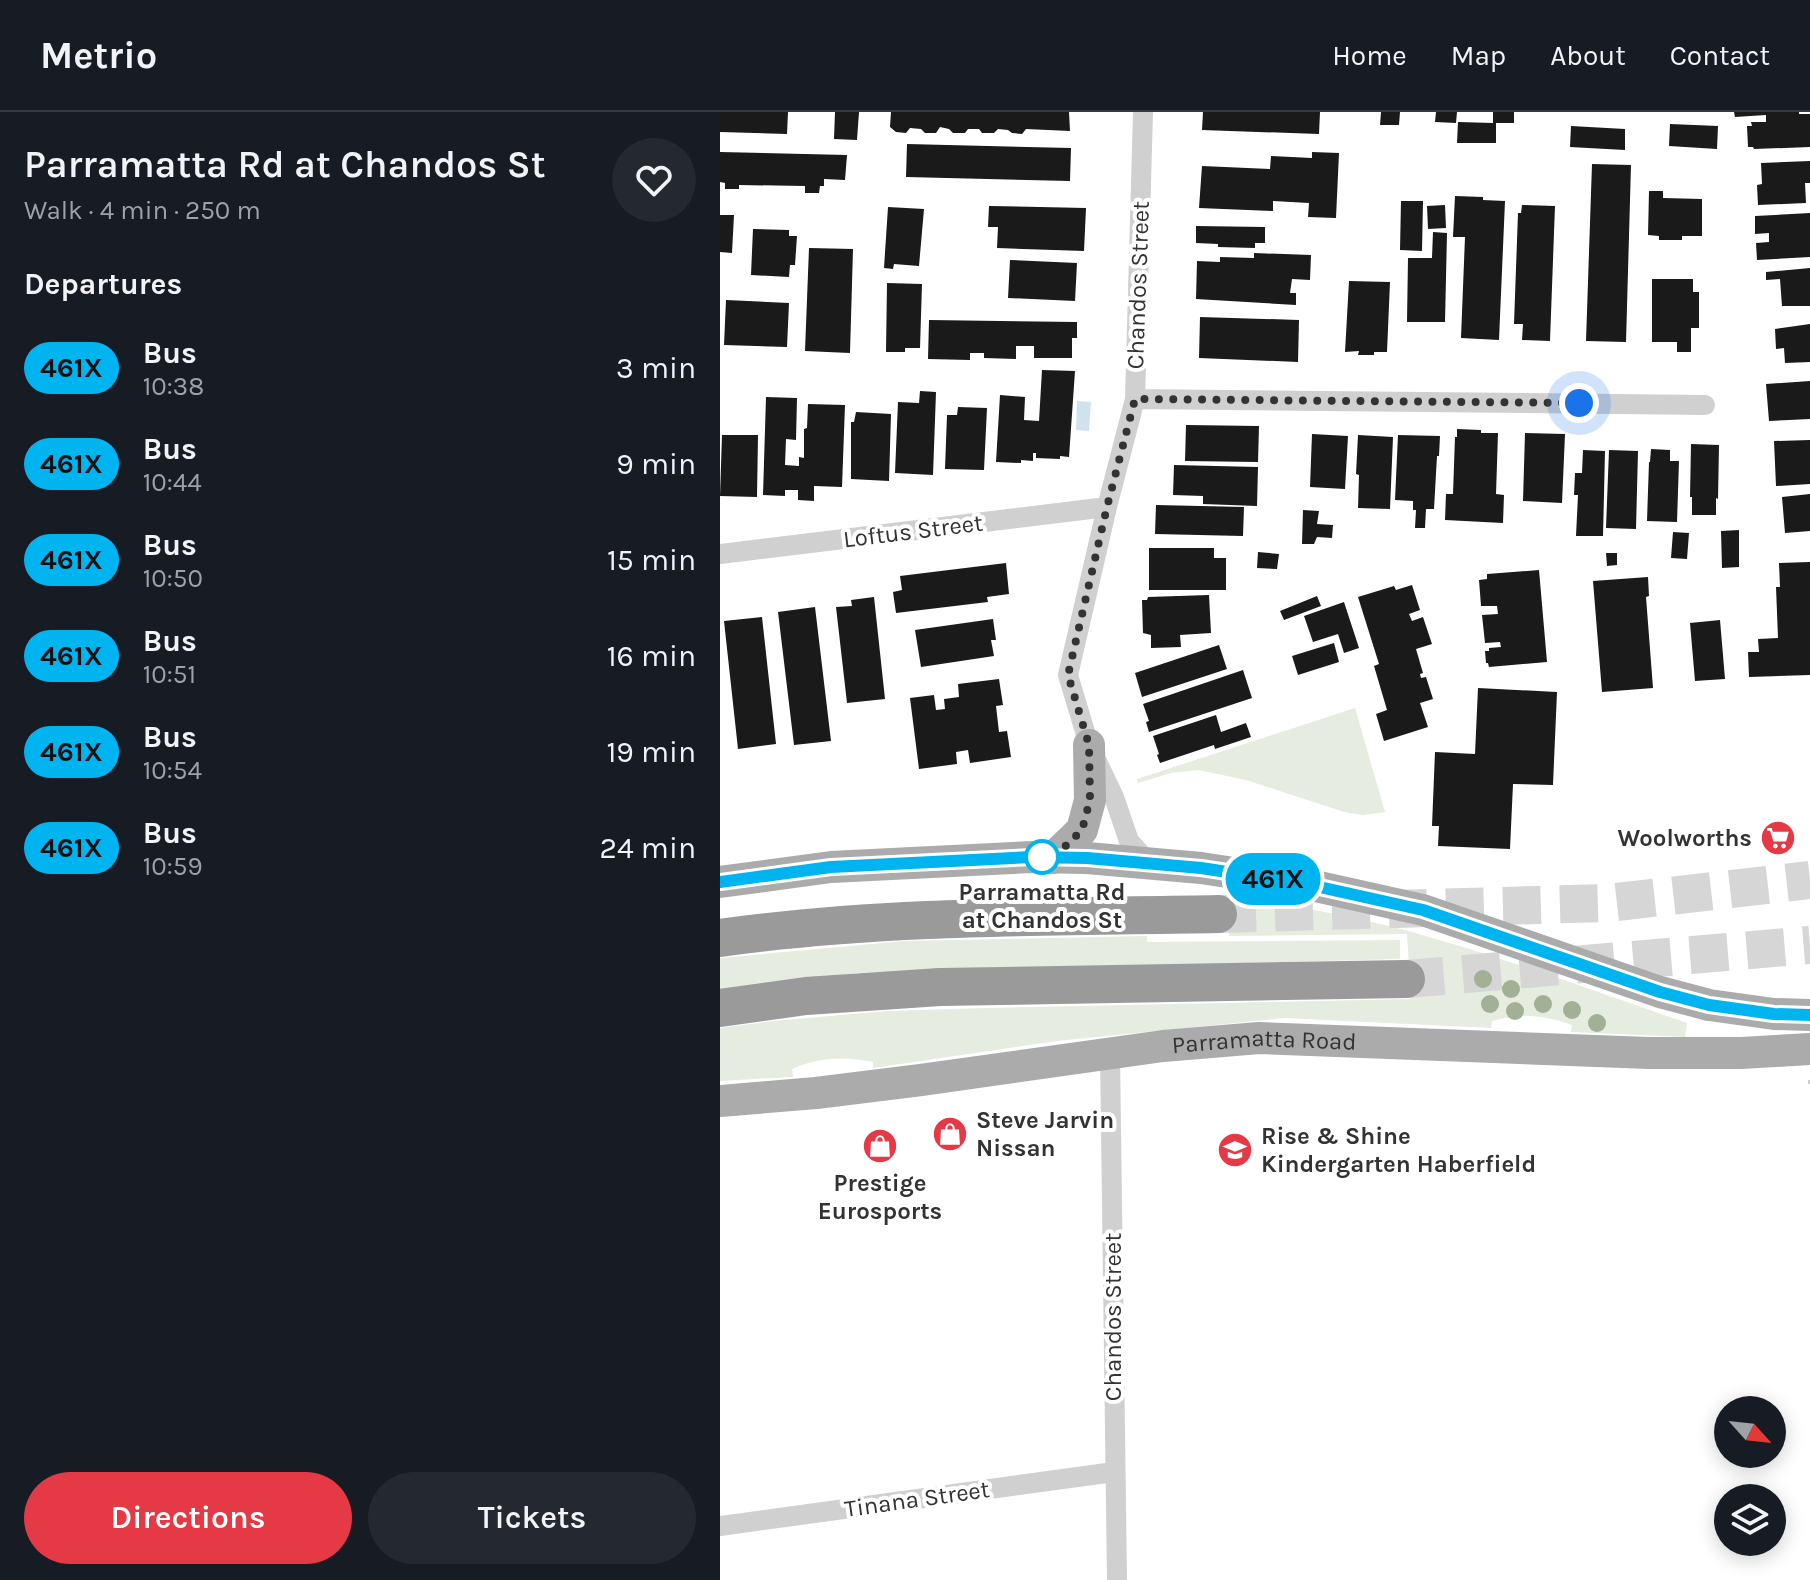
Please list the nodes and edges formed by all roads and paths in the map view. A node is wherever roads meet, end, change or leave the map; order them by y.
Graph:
1 (1143, 112) edge
2 (1135, 399) junction
3 (1705, 405) dead end
4 (1107, 507) junction
5 (720, 554) edge
6 (1089, 745) junction
7 (1053, 858) junction
8 (1148, 862) junction
9 (720, 882) edge
10 (1218, 914) tunnel mouth
11 (720, 938) edge
12 (1406, 979) tunnel mouth
13 (720, 1008) edge
14 (1810, 1015) edge
15 (1810, 1049) edge
16 (1110, 1054) junction
17 (1810, 1080) edge
18 (1810, 1088) edge
19 (720, 1101) edge
20 (1114, 1472) junction
21 (720, 1526) edge
22 (1117, 1580) edge

1 - 2 street, Chandos Street
2 - 3 street
2 - 4 street, Chandos Street
4 - 5 street, Loftus Street
4 - 6 street, Chandos Street
6 - 7 main road
6 - 8 street, Chandos Street
7 - 8 main road
7 - 9 main road
8 - 14 main road
10 - 11 highway
12 - 13 highway
15 - 16 main road, Parramatta Road
16 - 19 main road, Parramatta Road
16 - 20 street, Chandos Street
17 - 18 path
20 - 21 street, Tinana Street
20 - 22 street, Chandos Street

